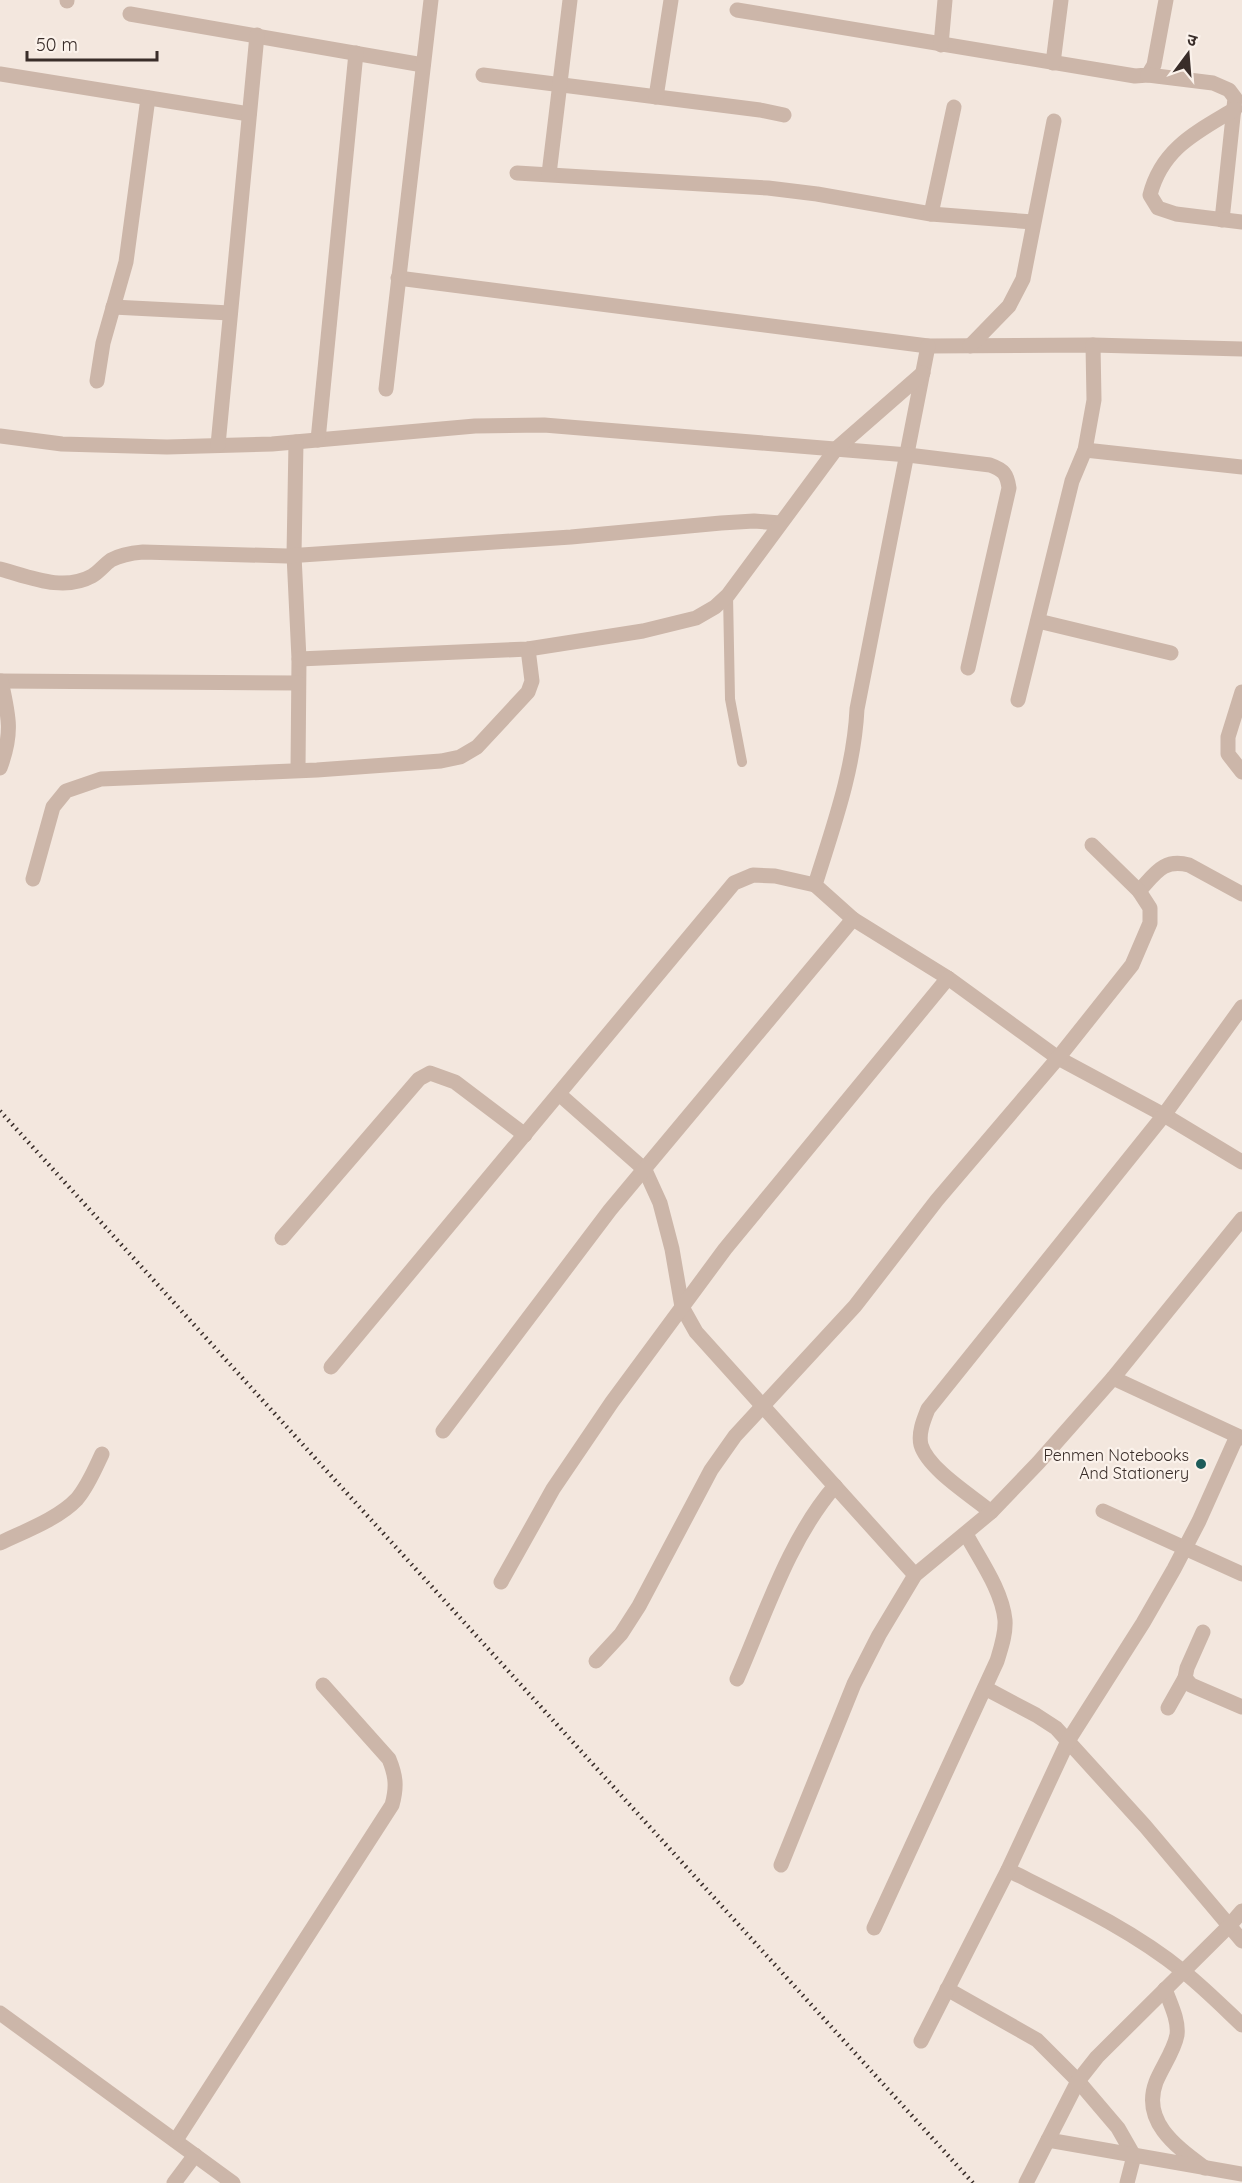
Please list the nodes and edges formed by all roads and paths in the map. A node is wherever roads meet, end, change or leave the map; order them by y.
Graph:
1 (431, 0) edge
2 (570, 0) edge
3 (671, 0) edge
4 (945, 0) edge
5 (1061, 0) edge
6 (1166, 0) edge
7 (737, 10) dead end
8 (130, 14) dead end
9 (257, 35) junction
10 (941, 45) junction
11 (356, 53) junction
12 (1053, 63) junction
13 (423, 65) junction
14 (0, 74) edge
15 (483, 75) dead end
16 (1148, 75) junction
17 (560, 85) junction
18 (656, 97) junction
19 (148, 98) junction
20 (954, 107) dead end
21 (1235, 109) junction
22 (249, 114) junction
23 (784, 115) dead end
24 (1054, 121) dead end
25 (517, 173) dead end
26 (549, 174) junction
27 (931, 214) junction
28 (1222, 220) junction
29 (1033, 222) junction
30 (1242, 222) edge
31 (398, 278) junction
32 (114, 307) junction
33 (230, 313) junction
34 (1093, 345) junction
35 (928, 346) junction
36 (969, 346) junction
37 (1242, 349) edge
38 (923, 373) junction
39 (97, 381) dead end
40 (386, 389) dead end
41 (0, 436) edge
42 (318, 440) junction
43 (296, 442) junction
44 (218, 445) junction
45 (836, 449) junction
46 (1085, 450) junction
47 (908, 455) junction
48 (1242, 467) edge
49 (780, 524) junction
50 (294, 555) junction
51 (0, 569) edge
52 (728, 595) junction
53 (1038, 621) junction
54 (528, 649) junction
55 (1171, 653) dead end
56 (299, 659) junction
57 (968, 668) dead end
58 (1, 681) edge
59 (298, 683) junction
60 (1241, 696) edge
61 (1018, 700) dead end
62 (742, 762) dead end
63 (0, 768) edge
64 (298, 770) junction
65 (1242, 772) edge
66 (1092, 845) dead end
67 (33, 879) dead end
68 (815, 885) junction
69 (1139, 891) junction
70 (1242, 894) edge
71 (853, 919) junction
72 (948, 978) junction
73 (1242, 1007) edge
74 (1058, 1058) junction
75 (559, 1094) junction
76 (1164, 1115) junction
77 (525, 1135) junction
78 (1242, 1162) edge
79 (645, 1170) junction
80 (1242, 1219) edge
81 (282, 1238) dead end
82 (682, 1307) junction
83 (331, 1367) dead end
84 (1113, 1378) junction
85 (763, 1406) junction
86 (443, 1431) dead end
87 (1239, 1437) edge
88 (102, 1454) dead end
89 (836, 1486) junction
90 (1103, 1511) dead end
91 (992, 1512) junction
92 (966, 1534) junction
93 (0, 1543) edge
94 (1184, 1549) junction
95 (1242, 1574) edge
96 (915, 1575) junction
97 (501, 1582) dead end
98 (1203, 1632) dead end
99 (596, 1661) dead end
100 (1185, 1678) junction
101 (737, 1679) dead end
102 (323, 1685) dead end
103 (985, 1688) junction
104 (1242, 1707) edge
105 (1168, 1708) dead end
106 (1068, 1741) junction
107 (781, 1865) dead end
108 (1008, 1870) junction
109 (1242, 1911) edge
110 (1229, 1926) junction
111 (874, 1928) dead end
112 (1242, 1941) edge
113 (1183, 1972) junction
114 (947, 1989) junction
115 (1165, 1989) junction
116 (0, 2013) edge
117 (1242, 2025) edge
118 (921, 2041) dead end
119 (1078, 2081) junction
120 (176, 2140) junction
121 (1048, 2140) junction
122 (195, 2155) junction
123 (1134, 2156) junction
124 (1205, 2168) junction
125 (1234, 2176) edge
126 (174, 2183) edge
127 (233, 2183) edge
128 (1026, 2183) edge
129 (1127, 2183) edge

1 - 13 street
2 - 17 street
3 - 18 street
4 - 10 street
5 - 12 street
6 - 16 street
7 - 10 street
8 - 9 street
9 - 11 street
9 - 22 street
10 - 12 street
11 - 13 street
11 - 42 street
12 - 16 street
13 - 31 street
14 - 19 street
15 - 17 street
16 - 21 street
17 - 18 street
17 - 26 street
18 - 23 street
19 - 22 street
19 - 32 street
20 - 27 street
21 - 28 street
21 - 28 street
22 - 33 street
24 - 29 street
25 - 26 street
26 - 27 street
27 - 29 street
28 - 30 street
29 - 36 street
31 - 35 street
31 - 40 street
32 - 33 street
32 - 39 street
33 - 44 street
34 - 36 street
34 - 37 street
34 - 46 street
35 - 36 street
35 - 38 street
38 - 45 street
38 - 47 street
41 - 44 street
42 - 43 street
42 - 45 street
43 - 44 street
43 - 50 street
45 - 47 street
45 - 49 street
46 - 48 street
46 - 53 street
47 - 57 street
47 - 68 street
49 - 50 street
49 - 52 street
50 - 51 street
50 - 56 street
52 - 54 street
52 - 62 lane
53 - 55 street
53 - 61 street
54 - 56 street
54 - 64 street
56 - 59 street
58 - 59 street
58 - 63 street
59 - 64 street
60 - 65 street
64 - 67 street
66 - 69 street
68 - 71 street
68 - 75 street
69 - 70 street
69 - 74 street
71 - 72 street
71 - 79 street
72 - 74 street
72 - 82 street
73 - 76 street
74 - 76 street
74 - 85 street
75 - 77 street
75 - 79 street
76 - 78 street
76 - 91 street
77 - 81 street
77 - 83 street
79 - 82 street
79 - 86 street
80 - 84 street
82 - 85 street
82 - 97 street
84 - 87 street
84 - 91 street
85 - 89 street
85 - 99 street
87 - 94 street
88 - 93 street
89 - 96 street
89 - 101 street
90 - 94 street
91 - 92 street
92 - 96 street
92 - 103 street
94 - 95 street
94 - 106 street
96 - 107 street
98 - 100 street
100 - 104 street
100 - 105 street
102 - 120 street
103 - 106 street
103 - 111 street
106 - 108 street
106 - 110 street
108 - 113 street
108 - 114 street
109 - 110 street
110 - 112 street
110 - 113 street
113 - 115 street
113 - 117 street
114 - 118 street
114 - 119 street
115 - 119 street
115 - 124 street
116 - 120 street
119 - 121 street
119 - 123 street
120 - 122 street
121 - 123 street
121 - 128 street
122 - 126 street
122 - 127 street
123 - 124 street
123 - 129 street
124 - 125 street

